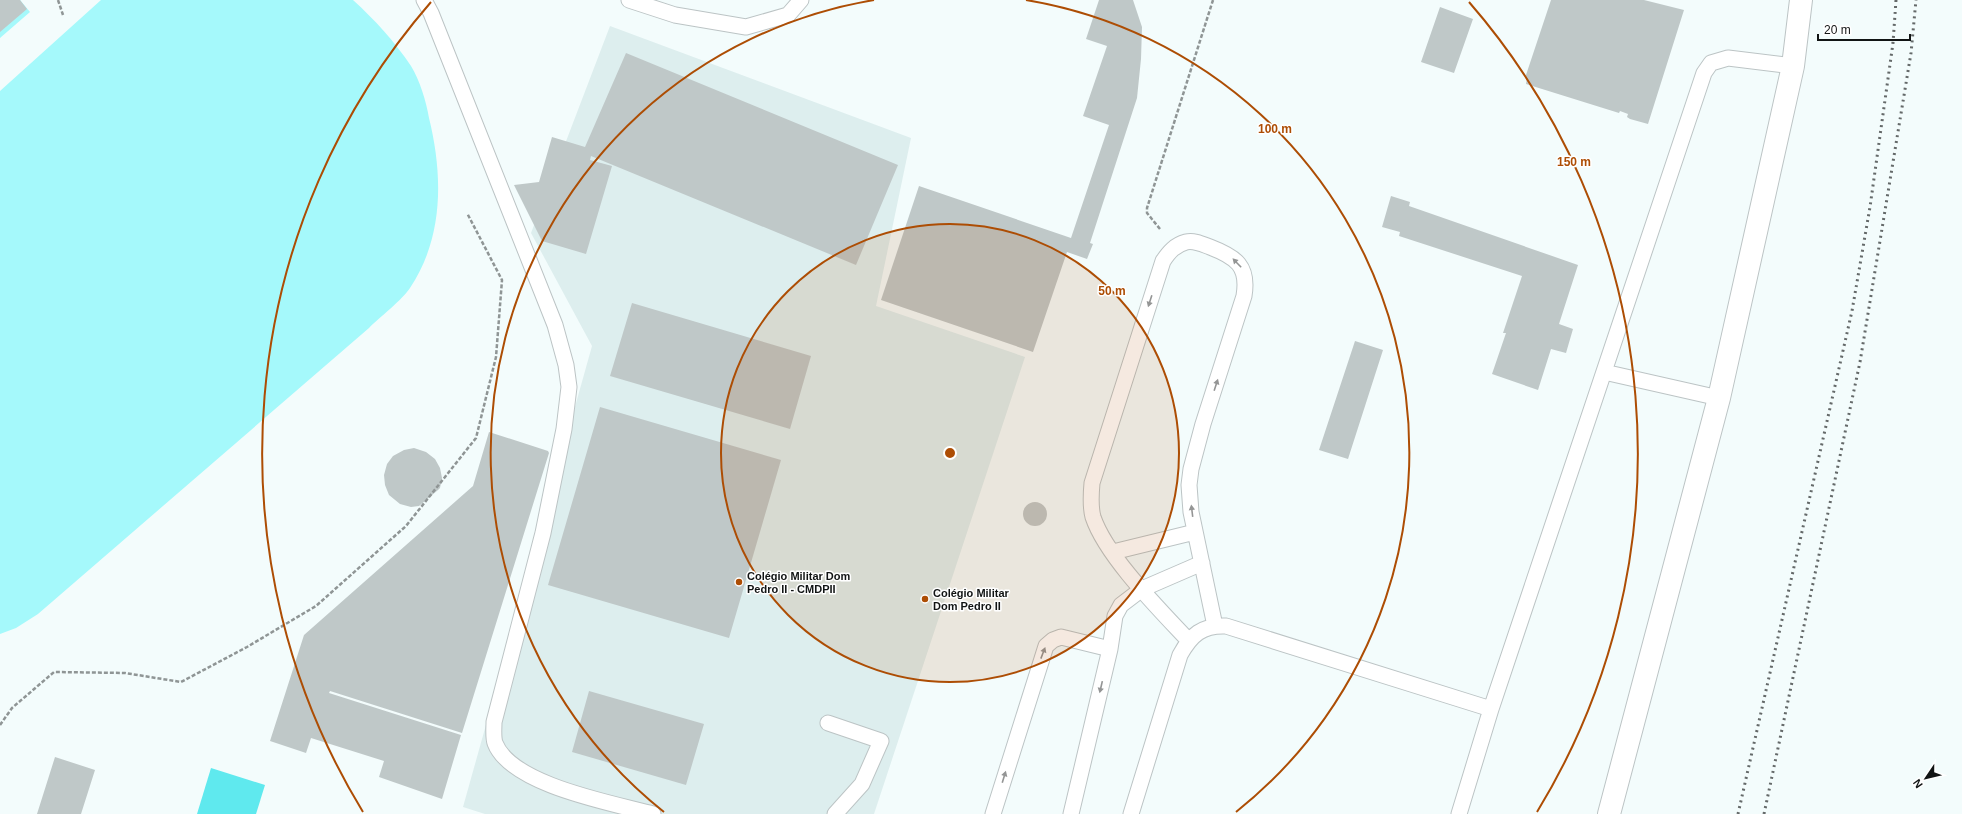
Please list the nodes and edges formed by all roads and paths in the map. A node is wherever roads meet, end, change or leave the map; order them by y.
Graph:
1 (58, 0) edge
2 (424, 0) edge
3 (629, 0) edge
4 (801, 0) edge
5 (1213, 0) edge
6 (1801, 0) edge
7 (64, 16) dead end
8 (1793, 66) junction
9 (467, 214) dead end
10 (1174, 248) junction
11 (1604, 372) junction
12 (1719, 398) junction
13 (1195, 532) junction
14 (1113, 552) junction
15 (1202, 563) junction
16 (1142, 589) junction
17 (1215, 626) junction
18 (1188, 640) junction
19 (1110, 649) junction
20 (1492, 709) junction
21 (828, 722) dead end
22 (0, 725) edge
23 (652, 814) edge
24 (836, 814) edge
25 (993, 814) edge
26 (1071, 814) edge
27 (1131, 814) edge
28 (1459, 814) edge
29 (1609, 814) edge

1 - 7 path
2 - 23 lane
3 - 4 lane
5 - 10 path
6 - 8 street
8 - 11 lane
8 - 12 street
9 - 22 path
13 -> 10 lane
10 -> 14 lane
11 - 12 lane
11 - 20 lane
12 - 29 street
13 - 14 lane
13 - 15 lane
14 - 16 lane
15 - 16 lane
15 - 17 lane
16 - 18 lane
16 - 19 lane
17 - 18 lane
17 - 20 lane
18 - 27 lane
25 -> 19 lane
19 -> 26 lane
20 - 28 lane
21 - 24 lane

